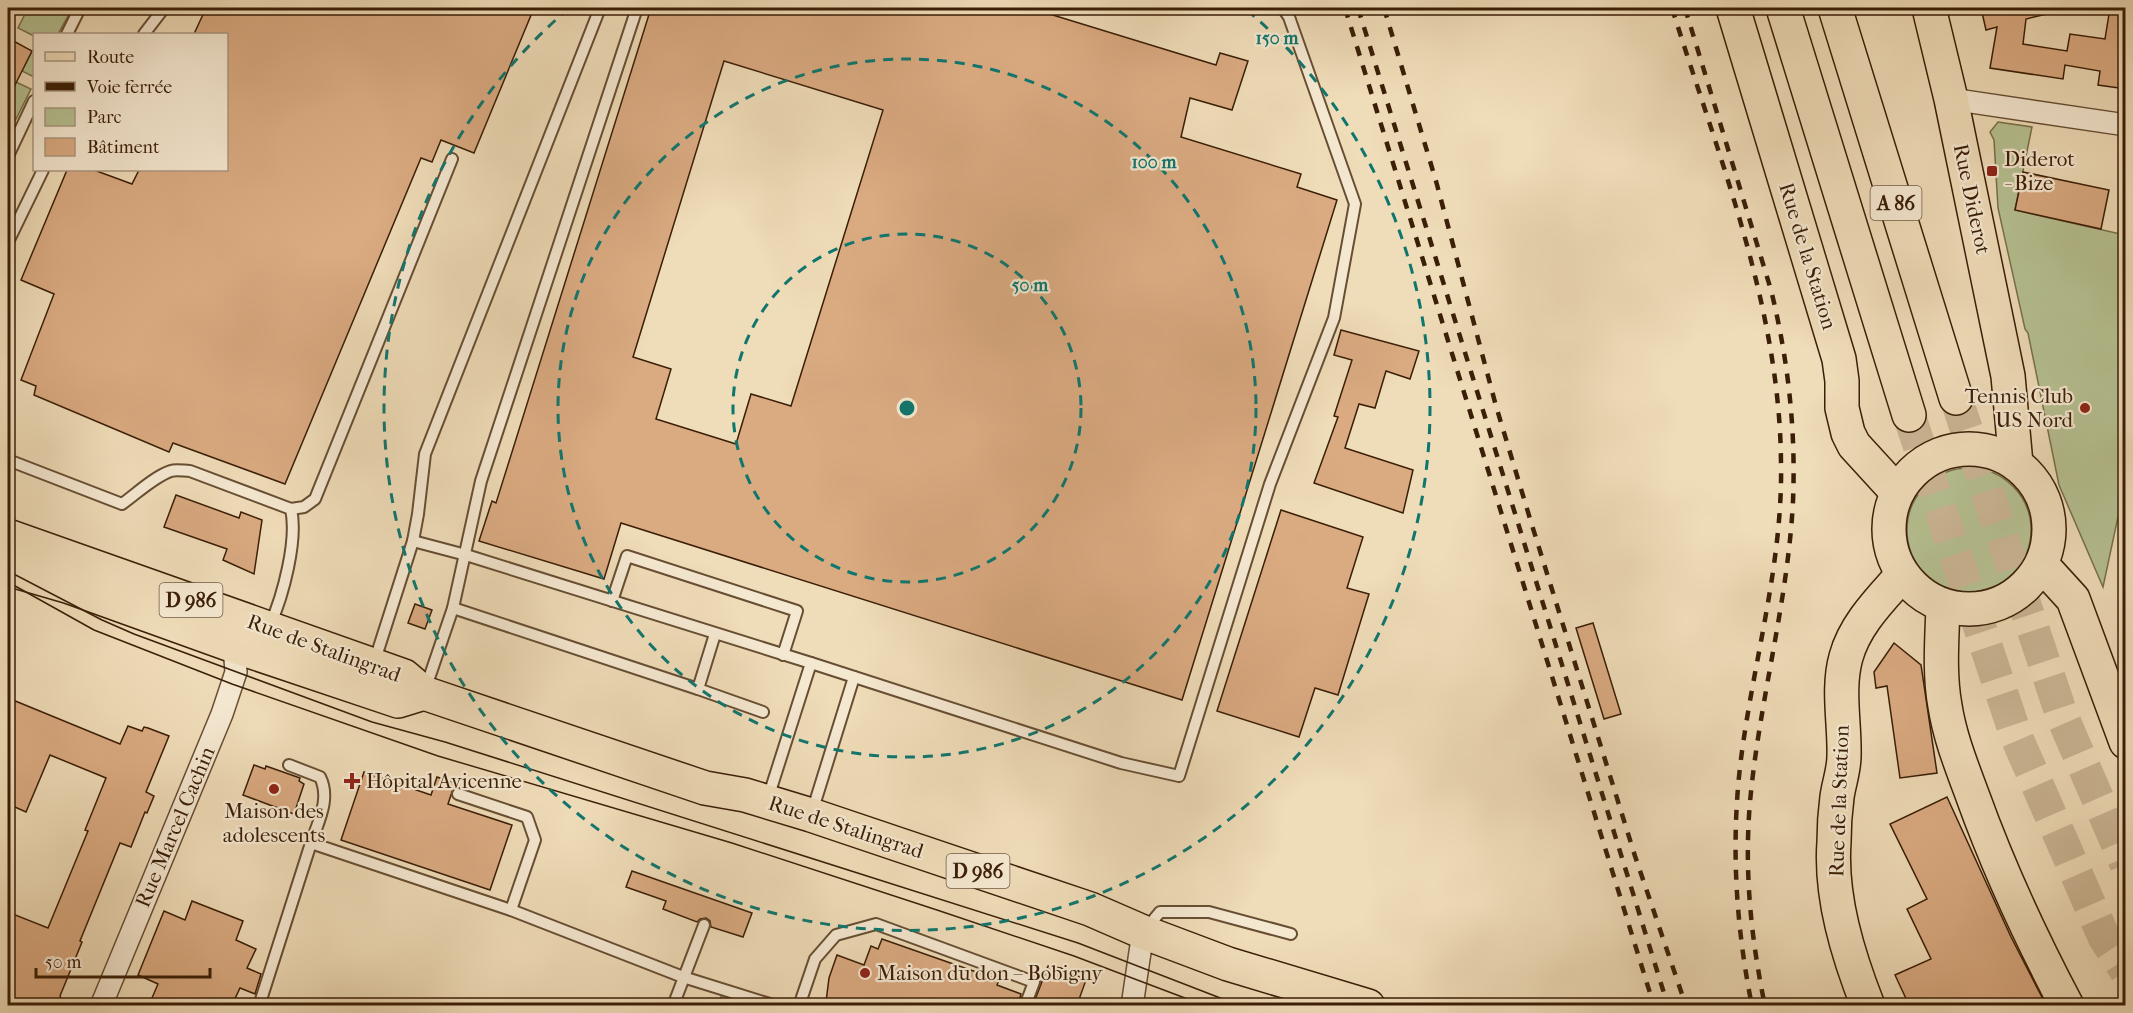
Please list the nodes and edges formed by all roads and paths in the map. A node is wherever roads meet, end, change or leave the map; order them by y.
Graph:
1 (80, 8) edge
2 (164, 8) edge
3 (600, 8) edge
4 (637, 8) edge
5 (1283, 8) edge
6 (1732, 8) edge
7 (1783, 8) edge
8 (1835, 8) edge
9 (1929, 8) edge
10 (68, 33) edge
11 (145, 33) edge
12 (1951, 99) junction
13 (33, 103) edge
14 (2126, 125) edge
15 (8, 156) edge
16 (452, 159) dead end
17 (43, 171) edge
18 (8, 242) edge
19 (2008, 391) junction
20 (1956, 398) tunnel mouth
21 (1909, 415) tunnel mouth
22 (1966, 449) junction
23 (8, 460) edge
24 (2016, 464) junction
25 (1897, 492) junction
26 (291, 510) junction
27 (8, 536) edge
28 (413, 541) junction
29 (466, 555) junction
30 (2042, 565) junction
31 (8, 569) edge
32 (1902, 575) junction
33 (612, 601) junction
34 (1943, 606) junction
35 (453, 608) junction
36 (220, 610) junction
37 (269, 627) junction
38 (715, 634) junction
39 (234, 646) junction
40 (783, 655) junction
41 (811, 663) junction
42 (374, 665) junction
43 (854, 677) junction
44 (698, 689) junction
45 (424, 693) junction
46 (763, 712) dead end
47 (2126, 742) edge
48 (289, 765) dead end
49 (458, 794) dead end
50 (767, 801) junction
51 (811, 815) junction
52 (311, 843) junction
53 (511, 910) junction
54 (704, 925) dead end
55 (1143, 932) junction
56 (1291, 934) dead end
57 (683, 977) junction
58 (101, 1005) edge
59 (259, 1005) edge
60 (673, 1005) edge
61 (776, 1005) edge
62 (798, 1005) edge
63 (1025, 1005) edge
64 (1132, 1005) edge
65 (1368, 1005) edge
66 (1868, 1005) edge
67 (2067, 1005) edge

1 - 10 lane
2 - 11 lane
3 - 28 lane
4 - 29 lane
5 - 43 lane
6 - 25 main road, Rue de la Station
7 - 21 main road, A 86
8 - 20 main road, A 86
9 - 12 main road, Rue Diderot
12 - 14 street
12 - 19 main road, Rue Diderot
13 - 15 lane
16 - 26 lane
17 - 18 lane
19 - 22 main road
19 - 24 main road, Rue Diderot
22 - 24 main road
22 - 25 main road
23 - 26 lane
24 - 30 main road
25 - 32 main road
26 - 37 lane
27 - 36 main road, Rue de Stalingrad / D 986
28 - 29 lane
28 - 42 lane
29 - 33 lane
29 - 35 lane
30 - 34 main road
30 - 47 main road
31 - 39 main road, Rue de Stalingrad / D 986
32 - 34 main road
32 - 66 main road, Rue de la Station
33 - 38 lane
33 - 40 lane
34 - 67 main road
35 - 44 lane
35 - 45 lane
36 - 37 main road, Rue de Stalingrad / D 986
36 - 39 main road, Rue de Stalingrad
37 - 42 main road, Rue de Stalingrad / D 986
38 - 40 lane
38 - 44 lane
39 - 45 main road, Rue de Stalingrad / D 986
39 - 58 street, Rue Marcel Cachin
40 - 41 lane
41 - 43 lane
41 - 50 lane
42 - 45 main road, Rue de Stalingrad / D 986
43 - 51 lane
44 - 46 lane
45 - 50 main road, Rue de Stalingrad / D 986
48 - 52 lane
49 - 53 lane
50 - 51 main road, Rue de Stalingrad / D 986
51 - 55 main road, Rue de Stalingrad / D 986
52 - 53 lane
52 - 59 lane
53 - 57 lane
54 - 57 lane
55 - 56 lane
55 - 64 street
55 - 65 main road, Rue de Stalingrad / D 986
57 - 60 lane
57 - 61 lane
62 - 63 lane

